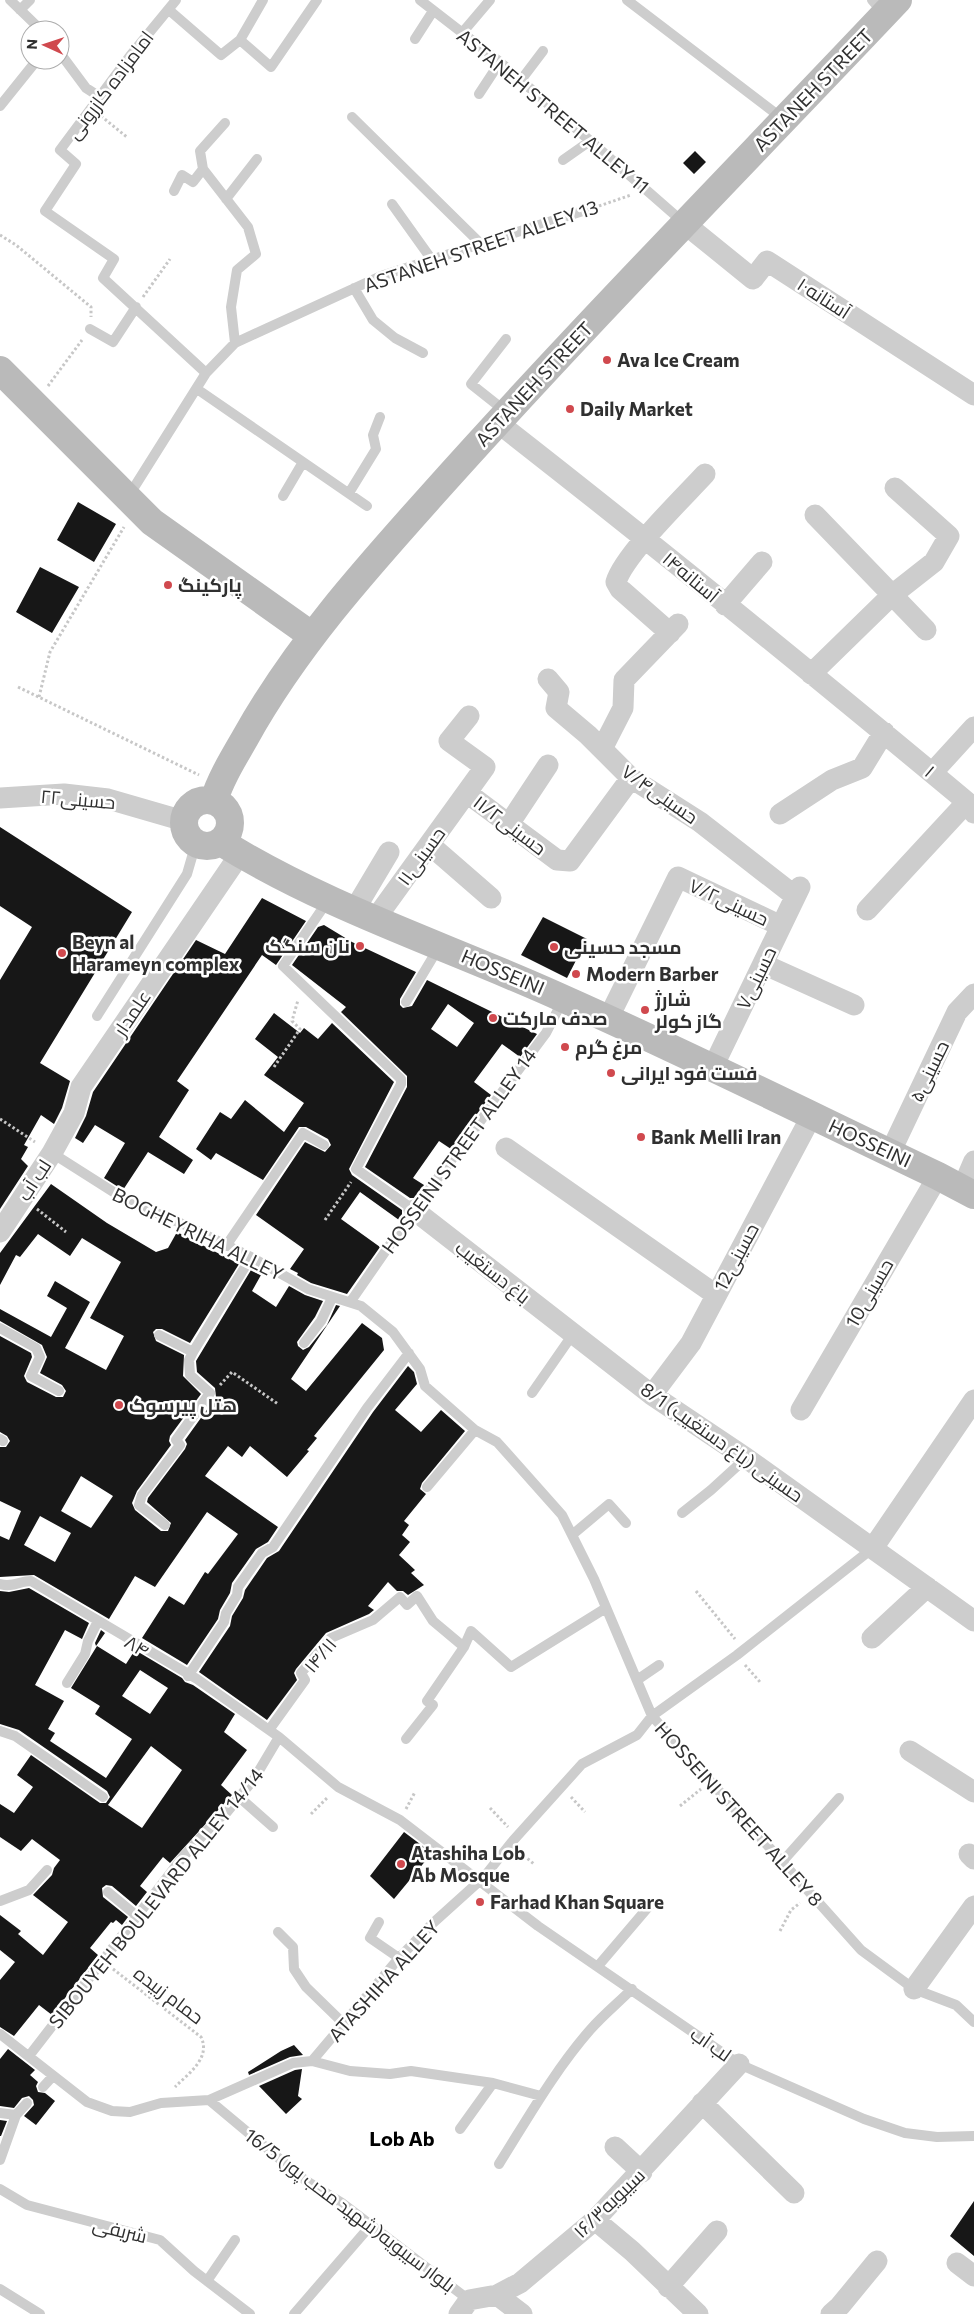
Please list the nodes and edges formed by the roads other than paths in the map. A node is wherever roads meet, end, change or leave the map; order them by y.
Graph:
1 (10, 0) edge
2 (30, 0) edge
3 (176, 0) edge
4 (263, 0) edge
5 (317, 0) edge
6 (420, 0) edge
7 (490, 0) edge
8 (627, 0) edge
9 (885, 5) edge
10 (20, 10) junction
11 (168, 10) junction
12 (434, 11) junction
13 (30, 20) edge
14 (462, 33) junction
15 (415, 39) dead end
16 (240, 40) junction
17 (543, 51) dead end
18 (500, 62) junction
19 (70, 66) edge
20 (29, 70) edge
21 (521, 80) junction
22 (479, 94) dead end
23 (100, 97) junction
24 (0, 106) edge
25 (352, 117) dead end
26 (784, 120) junction
27 (225, 123) dead end
28 (590, 141) junction
29 (257, 159) dead end
30 (563, 160) dead end
31 (203, 169) junction
32 (174, 191) dead end
33 (226, 200) junction
34 (392, 204) dead end
35 (586, 210) road end
36 (685, 224) junction
37 (481, 244) junction
38 (432, 260) junction
39 (354, 288) junction
40 (136, 307) junction
41 (90, 329) road end
42 (506, 339) dead end
43 (235, 343) junction
44 (423, 353) dead end
45 (0, 370) edge
46 (206, 373) junction
47 (198, 389) junction
48 (974, 395) edge
49 (380, 417) dead end
50 (502, 417) junction
51 (303, 462) junction
52 (705, 474) dead end
53 (895, 488) dead end
54 (349, 494) junction
55 (283, 496) dead end
56 (132, 502) junction
57 (367, 506) dead end
58 (815, 515) dead end
59 (646, 539) junction
60 (762, 562) dead end
61 (892, 595) junction
62 (725, 605) junction
63 (926, 630) dead end
64 (312, 635) junction
65 (811, 674) junction
66 (548, 679) dead end
67 (468, 716) dead end
68 (974, 727) edge
69 (884, 732) junction
70 (602, 749) junction
71 (548, 765) dead end
72 (932, 773) junction
73 (631, 778) junction
74 (216, 793) junction
75 (467, 793) junction
76 (0, 798) edge
77 (971, 808) edge
78 (780, 814) dead end
79 (509, 824) junction
80 (210, 840) junction
81 (430, 844) junction
82 (389, 852) dead end
83 (798, 891) joint
84 (329, 898) junction
85 (491, 898) dead end
86 (867, 910) dead end
87 (365, 914) junction
88 (781, 926) junction
89 (439, 945) junction
90 (763, 964) junction
91 (974, 994) edge
92 (564, 998) junction
93 (406, 1002) dead end
94 (854, 1005) dead end
95 (97, 1016) dead end
96 (608, 1019) junction
97 (712, 1069) junction
98 (812, 1115) junction
99 (324, 1146) dead end
100 (506, 1148) dead end
101 (52, 1153) junction
102 (890, 1153) junction
103 (974, 1161) edge
104 (938, 1176) junction
105 (968, 1192) edge
106 (414, 1210) junction
107 (0, 1232) edge
108 (226, 1246) junction
109 (251, 1257) junction
110 (716, 1295) junction
111 (332, 1298) junction
112 (351, 1301) junction
113 (0, 1328) edge
114 (573, 1334) junction
115 (159, 1335) dead end
116 (304, 1343) dead end
117 (193, 1352) junction
118 (409, 1353) junction
119 (59, 1391) dead end
120 (532, 1394) dead end
121 (652, 1395) junction
122 (974, 1400) edge
123 (801, 1410) dead end
124 (475, 1430) junction
125 (746, 1458) junction
126 (427, 1488) dead end
127 (682, 1513) dead end
128 (626, 1523) dead end
129 (165, 1525) dead end
130 (572, 1535) junction
131 (873, 1548) junction
132 (0, 1584) edge
133 (927, 1587) junction
134 (606, 1608) junction
135 (98, 1621) junction
136 (974, 1621) edge
137 (872, 1638) dead end
138 (464, 1646) junction
139 (659, 1664) dead end
140 (188, 1676) junction
141 (637, 1680) junction
142 (66, 1683) dead end
143 (652, 1716) junction
144 (269, 1730) junction
145 (0, 1731) edge
146 (279, 1737) junction
147 (406, 1739) dead end
148 (910, 1751) dead end
149 (338, 1787) joint
150 (974, 1792) edge
151 (103, 1797) dead end
152 (239, 1797) junction
153 (839, 1798) dead end
154 (273, 1827) dead end
155 (782, 1862) junction
156 (47, 1870) dead end
157 (480, 1882) junction
158 (108, 1892) dead end
159 (0, 1901) edge
160 (650, 1905) dead end
161 (973, 1910) edge
162 (137, 1916) junction
163 (379, 1922) dead end
164 (278, 1932) dead end
165 (399, 1958) junction
166 (598, 1966) junction
167 (632, 1989) junction
168 (914, 1989) junction
169 (974, 2022) edge
170 (343, 2023) junction
171 (0, 2034) edge
172 (29, 2056) junction
173 (312, 2061) junction
174 (739, 2064) junction
175 (53, 2076) junction
176 (494, 2083) junction
177 (44, 2087) dead end
178 (541, 2096) junction
179 (209, 2100) junction
180 (702, 2102) junction
181 (27, 2103) dead end
182 (0, 2113) edge
183 (16, 2115) junction
184 (460, 2129) dead end
185 (974, 2136) edge
186 (614, 2147) dead end
187 (0, 2160) edge
188 (500, 2164) dead end
189 (642, 2172) junction
190 (0, 2189) edge
191 (794, 2194) dead end
192 (595, 2220) junction
193 (371, 2225) junction
194 (717, 2232) dead end
195 (235, 2240) dead end
196 (877, 2261) dead end
197 (957, 2263) dead end
198 (974, 2276) edge
199 (207, 2281) junction
200 (668, 2287) junction
201 (0, 2289) edge
202 (497, 2295) junction
203 (464, 2307) edge
204 (841, 2312) edge
205 (40, 2314) edge
206 (250, 2314) edge
207 (294, 2314) edge
208 (522, 2314) edge
209 (698, 2314) edge

1 - 10 lane
2 - 10 lane
3 - 11 lane, امامزاده کازرونی
4 - 16 lane
5 - 16 lane
6 - 12 lane, ASTANEH STREET ALLEY 11
7 - 14 lane
8 - 26 lane
9 - 26 street, ASTANEH STREET
10 - 13 lane
11 - 16 lane
11 - 23 lane, امامزاده کازرونی
12 - 14 lane, ASTANEH STREET ALLEY 11
12 - 15 lane
14 - 18 lane, ASTANEH STREET ALLEY 11
17 - 21 lane
18 - 21 lane, ASTANEH STREET ALLEY 11
18 - 22 lane
19 - 23 lane
20 - 24 lane
21 - 28 lane, ASTANEH STREET ALLEY 11
23 - 40 lane, امامزاده کازرونی
25 - 37 lane
26 - 36 street, ASTANEH STREET
27 - 31 lane
28 - 30 lane
28 - 36 lane, ASTANEH STREET ALLEY 11
29 - 33 lane
31 - 32 lane
31 - 33 lane
33 - 43 lane
34 - 38 lane
35 - 37 lane, ASTANEH STREET ALLEY 13
36 - 48 street, آستانه۱۰
36 - 50 street, ASTANEH STREET
37 - 38 lane, ASTANEH STREET ALLEY 13
38 - 39 lane, ASTANEH STREET ALLEY 13
39 - 43 lane, ASTANEH STREET ALLEY 13
39 - 44 lane
40 - 41 lane
40 - 46 lane, امامزاده کازرونی
42 - 50 lane
43 - 46 lane, ASTANEH STREET ALLEY 13
45 - 56 street
46 - 47 lane, ASTANEH STREET ALLEY 13
47 - 51 lane
47 - 56 lane, ASTANEH STREET ALLEY 13
49 - 54 lane
50 - 59 street, آستانه۱۴
50 - 64 street, ASTANEH STREET
51 - 54 lane
51 - 55 lane
52 - 59 street
53 - 61 street
54 - 57 lane
56 - 64 street
58 - 61 street
59 - 62 street, آستانه۱۴
59 - 70 street
60 - 62 street
61 - 63 street
61 - 65 street
62 - 65 street, آستانه۱۴
64 - 74 street, ASTANEH STREET
65 - 69 street, آستانه۱۴
66 - 70 street, حسینی۷/۴
67 - 75 street, حسینی۱۱
68 - 72 street
69 - 72 street, ۱
69 - 78 street
70 - 73 street, حسینی۷/۴
71 - 79 street
72 - 77 street, ۱
73 - 79 street, حسینی۱۱/۲
73 - 83 street, حسینی۷/۴
74 - 80 street
74 - 80 street
75 - 79 street, حسینی۱۱/۲
75 - 81 street, حسینی۱۱
76 - 80 street, حسینی۲۲
77 - 86 street
80 - 84 street, HOSSEINI
80 - 95 lane
80 - 101 street, علمدار
81 - 85 street
81 - 87 street, حسینی۱۱
82 - 87 street
83 - 88 street, حسینی۷
84 - 87 street, HOSSEINI
84 - 106 lane
87 - 89 street, HOSSEINI
88 - 90 street, حسینی۷
88 - 96 street, حسینی۷/۲
89 - 92 street, HOSSEINI
89 - 93 lane
90 - 94 street
90 - 97 street, حسینی۷
91 - 102 street, حسینی۵
92 - 96 street, HOSSEINI
92 - 106 lane, HOSSEINI STREET ALLEY 14
96 - 97 street, HOSSEINI
97 - 98 street, HOSSEINI
98 - 102 street, HOSSEINI
98 - 110 street, حسینی12
99 - 108 lane
100 - 110 street
101 - 107 street, لب آب
101 - 108 lane, BOGHEYRIHA ALLEY
102 - 104 street, HOSSEINI
103 - 105 street
104 - 105 street, HOSSEINI
104 - 123 street, حسینی10
106 - 112 lane, HOSSEINI STREET ALLEY 14
106 - 114 street, باغ دستغیب
108 - 109 lane, BOGHEYRIHA ALLEY
109 - 111 lane, BOGHEYRIHA ALLEY
109 - 117 lane
110 - 121 street, حسینی12
111 - 112 lane, BOGHEYRIHA ALLEY
111 - 116 lane
112 - 118 lane
113 - 119 lane
114 - 120 lane
114 - 121 street, 8/1 حسینی (باغ دستغیب)
115 - 117 lane
117 - 129 lane
118 - 124 lane
118 - 140 lane
121 - 125 street, 8/1 حسینی (باغ دستغیب)
122 - 131 street, HOSSEINI STREET ALLEY 8
124 - 126 lane
124 - 130 lane
125 - 127 lane
125 - 131 street, 8/1 حسینی (باغ دستغیب)
128 - 130 lane
130 - 134 lane
131 - 133 street, 8/1 حسینی (باغ دستغیب)
131 - 143 lane, HOSSEINI STREET ALLEY 8
132 - 135 lane, ۸۴
133 - 136 street, 8/1 حسینی (باغ دستغیب)
133 - 137 street
134 - 138 lane
134 - 141 lane
135 - 140 lane, ۸۴
135 - 142 lane
138 - 144 lane, ۱۴/۱۱
138 - 147 lane
139 - 141 lane
140 - 144 lane, ۸۴
141 - 143 lane
143 - 155 lane, HOSSEINI STREET ALLEY 8
143 - 157 lane, ATASHIHA ALLEY
144 - 146 lane, ۸۴
145 - 151 lane
146 - 149 lane, ۸۴
146 - 152 lane, SIBOUYEH BOULEVARD ALLEY 14/14
148 - 150 street
149 - 157 lane, لب آب
152 - 154 lane
152 - 162 lane, SIBOUYEH BOULEVARD ALLEY 14/14
153 - 155 lane
155 - 168 lane, HOSSEINI STREET ALLEY 8
156 - 159 lane
157 - 165 lane, ATASHIHA ALLEY
157 - 166 lane, لب آب
158 - 162 lane
160 - 166 lane
161 - 168 street
162 - 172 lane, SIBOUYEH BOULEVARD ALLEY 14/14
163 - 165 lane
164 - 170 lane
165 - 170 lane, ATASHIHA ALLEY
166 - 167 lane, لب آب
167 - 174 lane, لب آب
167 - 178 lane
168 - 169 lane, HOSSEINI STREET ALLEY 8
170 - 173 lane, ATASHIHA ALLEY
171 - 172 lane
172 - 175 lane
173 - 176 lane
173 - 179 lane
174 - 180 street, سیبویه۱۶/۳
174 - 185 lane, لب آب
175 - 177 lane
175 - 179 lane
176 - 178 lane
176 - 184 lane
178 - 188 lane
179 - 193 lane, 16/5 بلوار سیبویه(شهید محب پور)
180 - 189 street, سیبویه۱۶/۳
180 - 191 street
181 - 183 lane
182 - 183 lane
183 - 187 lane
186 - 189 street
189 - 192 street, سیبویه۱۶/۳
190 - 199 lane, شریفی
192 - 200 street
192 - 202 street, سیبویه۱۶/۳
193 - 203 lane, 16/5 بلوار سیبویه(شهید محب پور)
193 - 207 lane
194 - 200 street
195 - 199 lane
196 - 204 street
197 - 198 street
199 - 206 lane, شریفی
200 - 209 street
201 - 205 lane
202 - 203 street, سیبویه۱۶/۳
202 - 208 street

